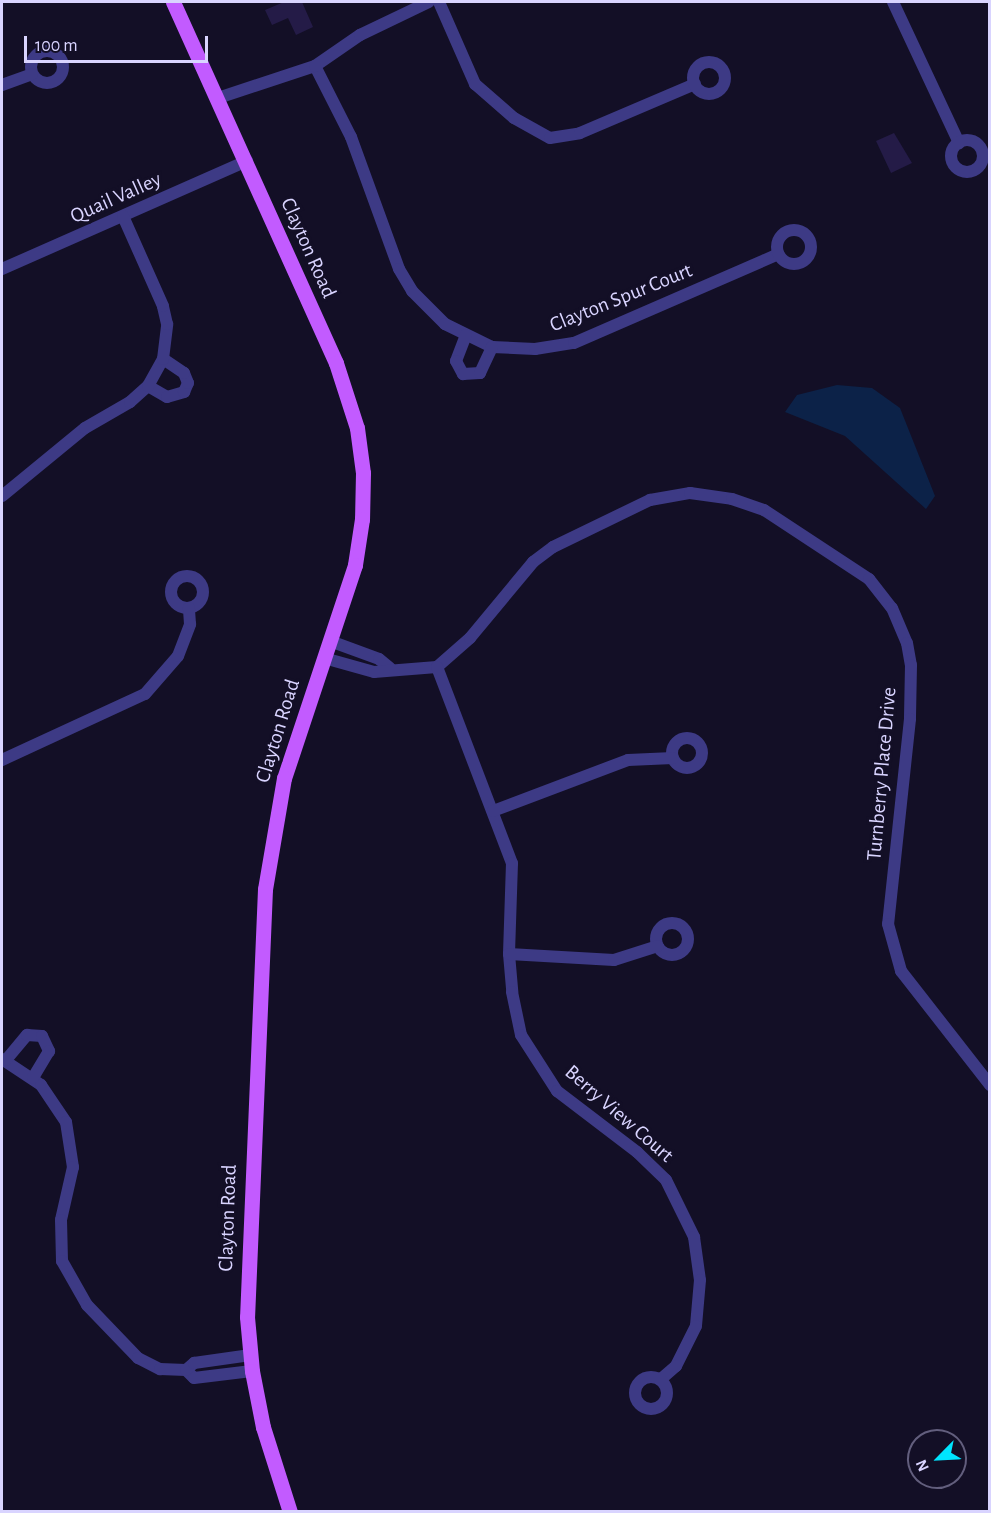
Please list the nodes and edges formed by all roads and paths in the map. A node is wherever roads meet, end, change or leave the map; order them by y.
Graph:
1 (173, 2) edge
2 (429, 2) edge
3 (439, 2) edge
4 (893, 2) edge
5 (315, 66) junction
6 (32, 74) dead end
7 (695, 84) dead end
8 (2, 86) edge
9 (218, 98) junction
10 (959, 143) dead end
11 (246, 161) junction
12 (123, 216) junction
13 (778, 254) dead end
14 (2, 269) edge
15 (466, 335) junction
16 (492, 347) junction
17 (163, 359) junction
18 (148, 386) junction
19 (2, 496) edge
20 (189, 608) dead end
21 (330, 641) junction
22 (324, 658) junction
23 (437, 667) junction
24 (390, 668) junction
25 (673, 758) dead end
26 (2, 760) edge
27 (493, 811) junction
28 (658, 946) dead end
29 (509, 954) junction
30 (4, 1059) edge
31 (33, 1078) junction
32 (988, 1079) edge
33 (250, 1355) junction
34 (186, 1370) junction
35 (252, 1371) junction
36 (661, 1380) dead end
37 (290, 1512) edge

1 - 9 main road, Clayton Road
2 - 5 street
3 - 7 street
4 - 10 street
5 - 9 street
5 - 15 street, Clayton Spur Court
6 - 8 street
9 - 11 main road, Clayton Road
11 - 12 street, Quail Valley
11 - 21 main road, Clayton Road
12 - 14 street, Quail Valley
12 - 17 street
13 - 16 street, Clayton Spur Court
15 - 16 street, Clayton Spur Court
15 - 16 street
17 - 18 street
17 - 18 street
18 - 19 street
20 - 26 street
21 - 22 main road, Clayton Road
21 - 24 street
22 - 24 street
22 - 33 main road, Clayton Road
23 - 24 street
23 - 27 street, Berry View Court
23 - 32 street, Turnberry Place Drive
25 - 27 street
27 - 29 street, Berry View Court
28 - 29 street
29 - 36 street, Berry View Court
30 - 31 street
30 - 31 street
31 - 34 street
33 - 34 street
33 - 35 main road, Clayton Road
34 - 35 street
35 - 37 main road, Clayton Road

